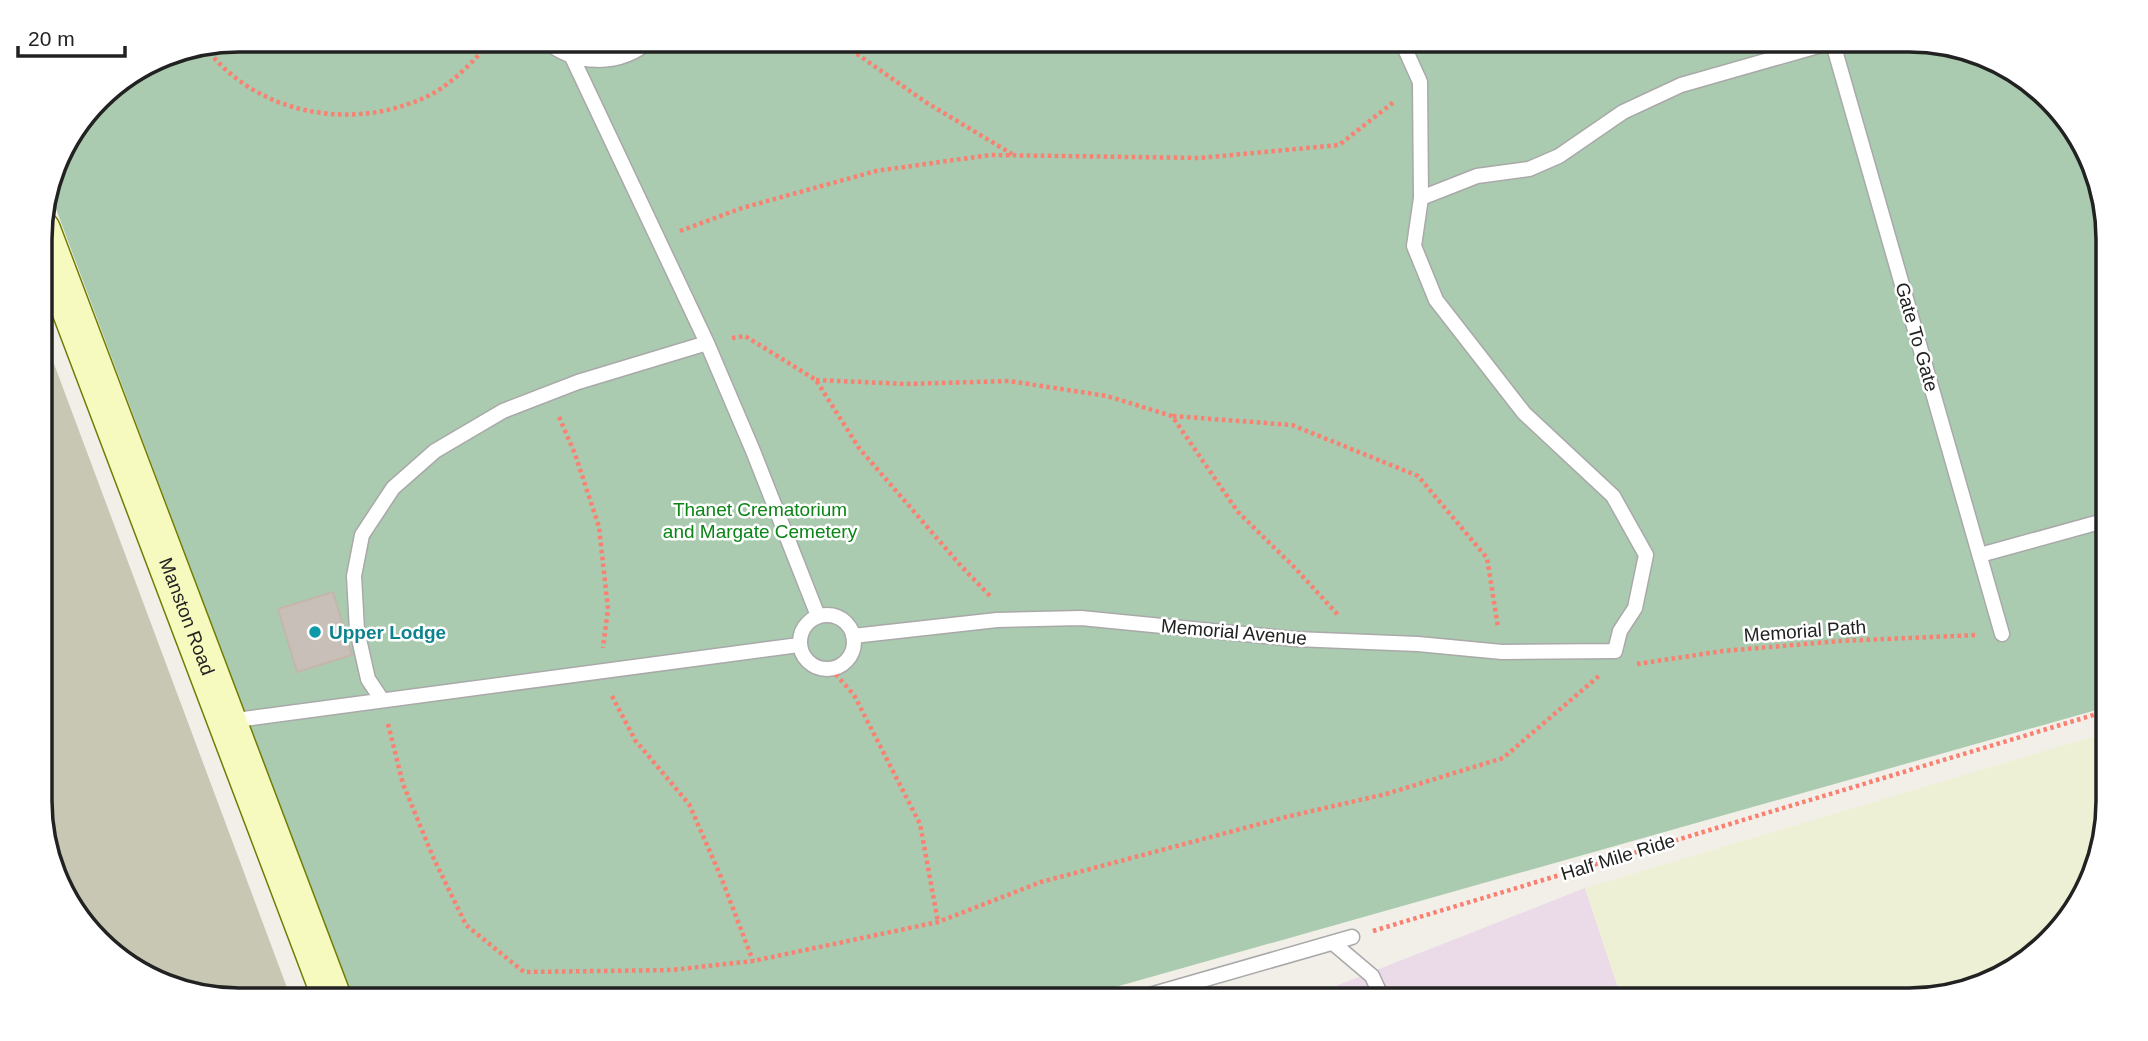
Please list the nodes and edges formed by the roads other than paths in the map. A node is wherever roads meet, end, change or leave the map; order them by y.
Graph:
1 (1407, 52) edge
2 (1796, 52) edge
3 (1837, 52) edge
4 (565, 53) edge
5 (629, 53) edge
6 (572, 57) junction
7 (1421, 198) junction
8 (53, 262) edge
9 (707, 344) junction
10 (2096, 523) edge
11 (1980, 555) junction
12 (818, 616) junction
13 (2002, 634) road end
14 (853, 636) junction
15 (799, 645) junction
16 (382, 700) junction
17 (227, 721) junction
18 (1352, 937) road end
19 (1333, 943) junction
20 (328, 988) edge
21 (1172, 988) edge
22 (1378, 988) edge

1 - 7 lane
2 - 7 lane
3 - 11 lane, Gate To Gate
4 - 6 lane
5 - 6 lane
6 - 9 lane
7 - 14 lane, Memorial Avenue
8 - 17 street, Manston Road
9 - 12 lane
9 - 16 lane
10 - 11 lane
11 - 13 lane, Gate To Gate
12 - 14 lane
12 - 15 lane
14 - 15 lane
15 - 16 lane
16 - 17 lane
17 - 20 street, Manston Road
18 - 19 lane
19 - 21 lane
19 - 22 lane

